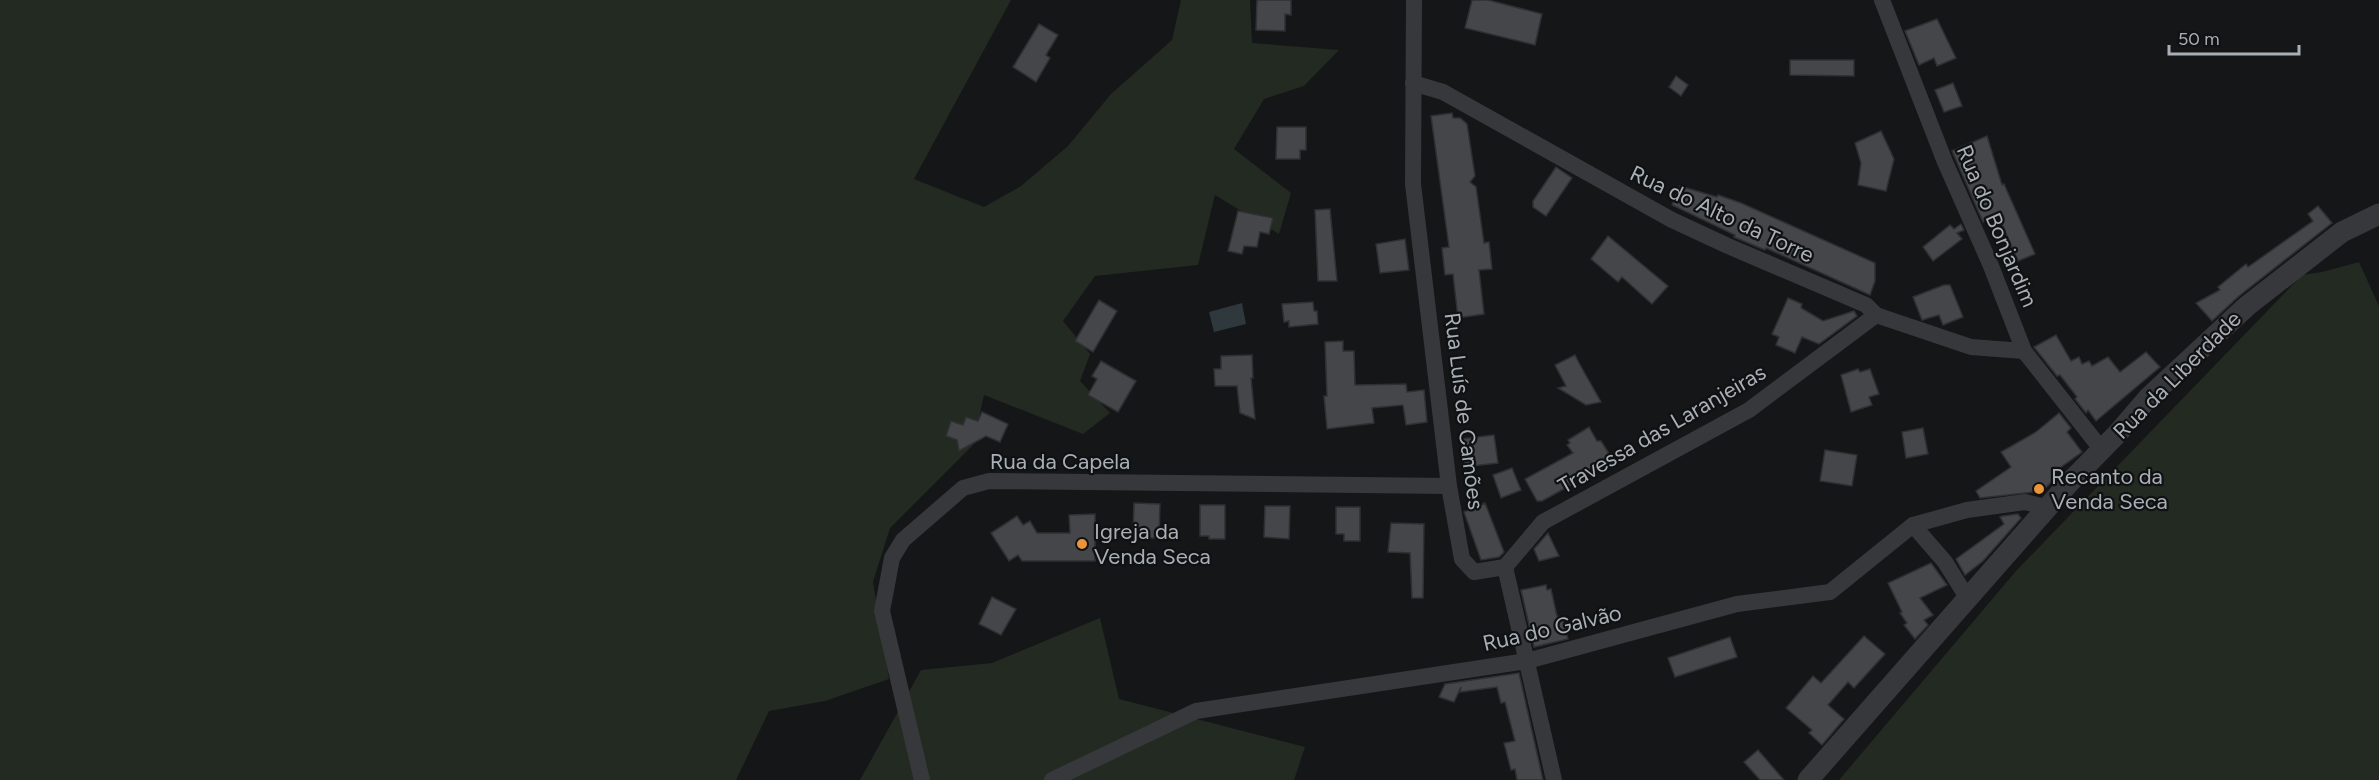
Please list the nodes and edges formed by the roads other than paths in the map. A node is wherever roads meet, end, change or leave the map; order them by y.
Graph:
1 (1414, 0) edge
2 (1882, 0) edge
3 (1413, 83) junction
4 (2379, 214) edge
5 (1876, 315) junction
6 (2024, 351) junction
7 (2102, 450) junction
8 (1449, 486) junction
9 (2049, 508) junction
10 (1913, 525) junction
11 (1505, 567) junction
12 (1968, 600) junction
13 (1527, 661) junction
14 (922, 780) edge
15 (1052, 780) edge
16 (1554, 780) edge
17 (1808, 780) edge

1 - 3 street, Rua Luís de Camões
2 - 6 street, Rua do Bonjardim
3 - 5 street, Rua do Alto da Torre
3 - 8 street, Rua Luís de Camões
4 - 7 street, Rua da Liberdade
5 - 6 street, Rua do Alto da Torre
5 - 11 street, Travessa das Laranjeiras
6 - 7 street, Rua do Bonjardim
7 - 9 street, Rua da Liberdade
8 - 11 street, Rua Luís de Camões
8 - 14 street, Rua da Capela
9 - 10 street, Rua do Galvão
9 - 12 street, Rua da Liberdade
10 - 12 street
10 - 13 street, Rua do Galvão
11 - 13 street
12 - 17 street, Rua da Liberdade
13 - 15 street, Rua do Galvão
13 - 16 street

